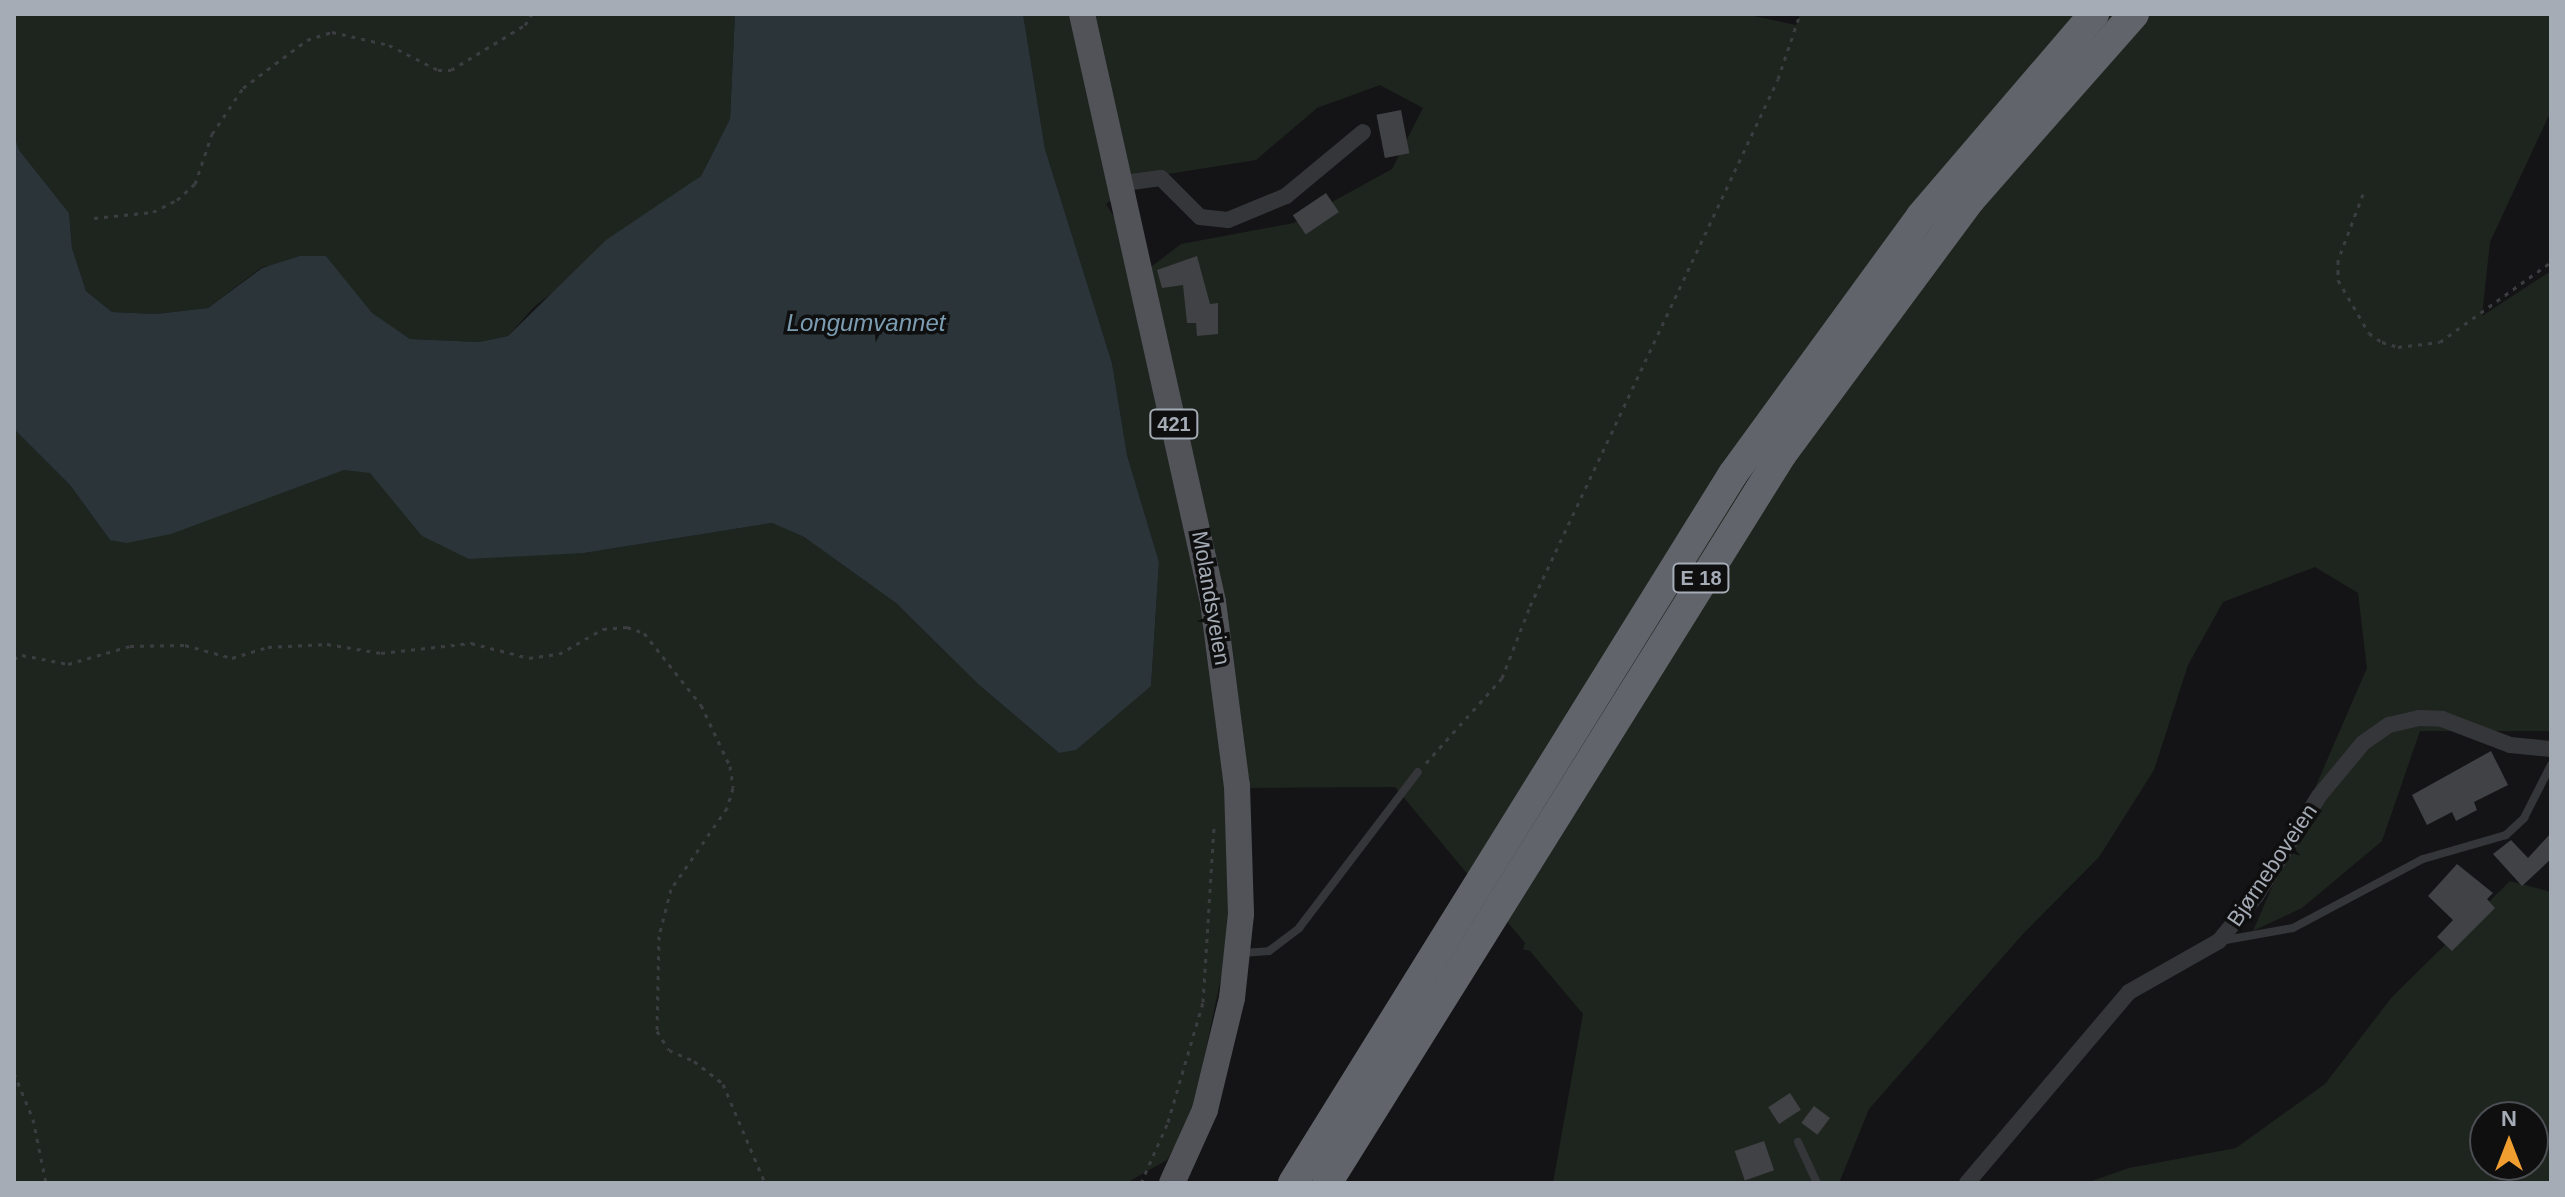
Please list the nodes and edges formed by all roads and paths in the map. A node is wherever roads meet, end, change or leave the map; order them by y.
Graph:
1 (532, 14) edge
2 (1082, 14) edge
3 (1800, 14) edge
4 (2094, 14) edge
5 (2134, 14) edge
6 (1363, 132) dead end
7 (1117, 184) junction
8 (2363, 194) dead end
9 (94, 218) dead end
10 (2551, 262) edge
11 (14, 659) edge
12 (2551, 749) edge
13 (2551, 765) edge
14 (1418, 772) joint
15 (1214, 833) dead end
16 (2219, 941) junction
17 (1237, 954) junction
18 (14, 1073) edge
19 (1798, 1142) dead end
20 (46, 1183) edge
21 (765, 1183) edge
22 (1141, 1183) edge
23 (1172, 1183) edge
24 (1293, 1183) edge
25 (1327, 1183) edge
26 (1817, 1183) edge
27 (1967, 1183) edge

1 - 9 path
2 - 7 main road, Molandsveien / 421
3 - 14 path
4 - 24 highway, E 18
5 - 25 highway, E 18
6 - 7 street
7 - 17 main road, Molandsveien / 421
8 - 10 path
11 - 21 path
12 - 16 street, Bjørneboveien
13 - 16 lane
14 - 17 lane
15 - 22 path
16 - 27 street, Bjørneboveien
17 - 23 main road, Molandsveien / 421
18 - 20 path
19 - 26 lane

